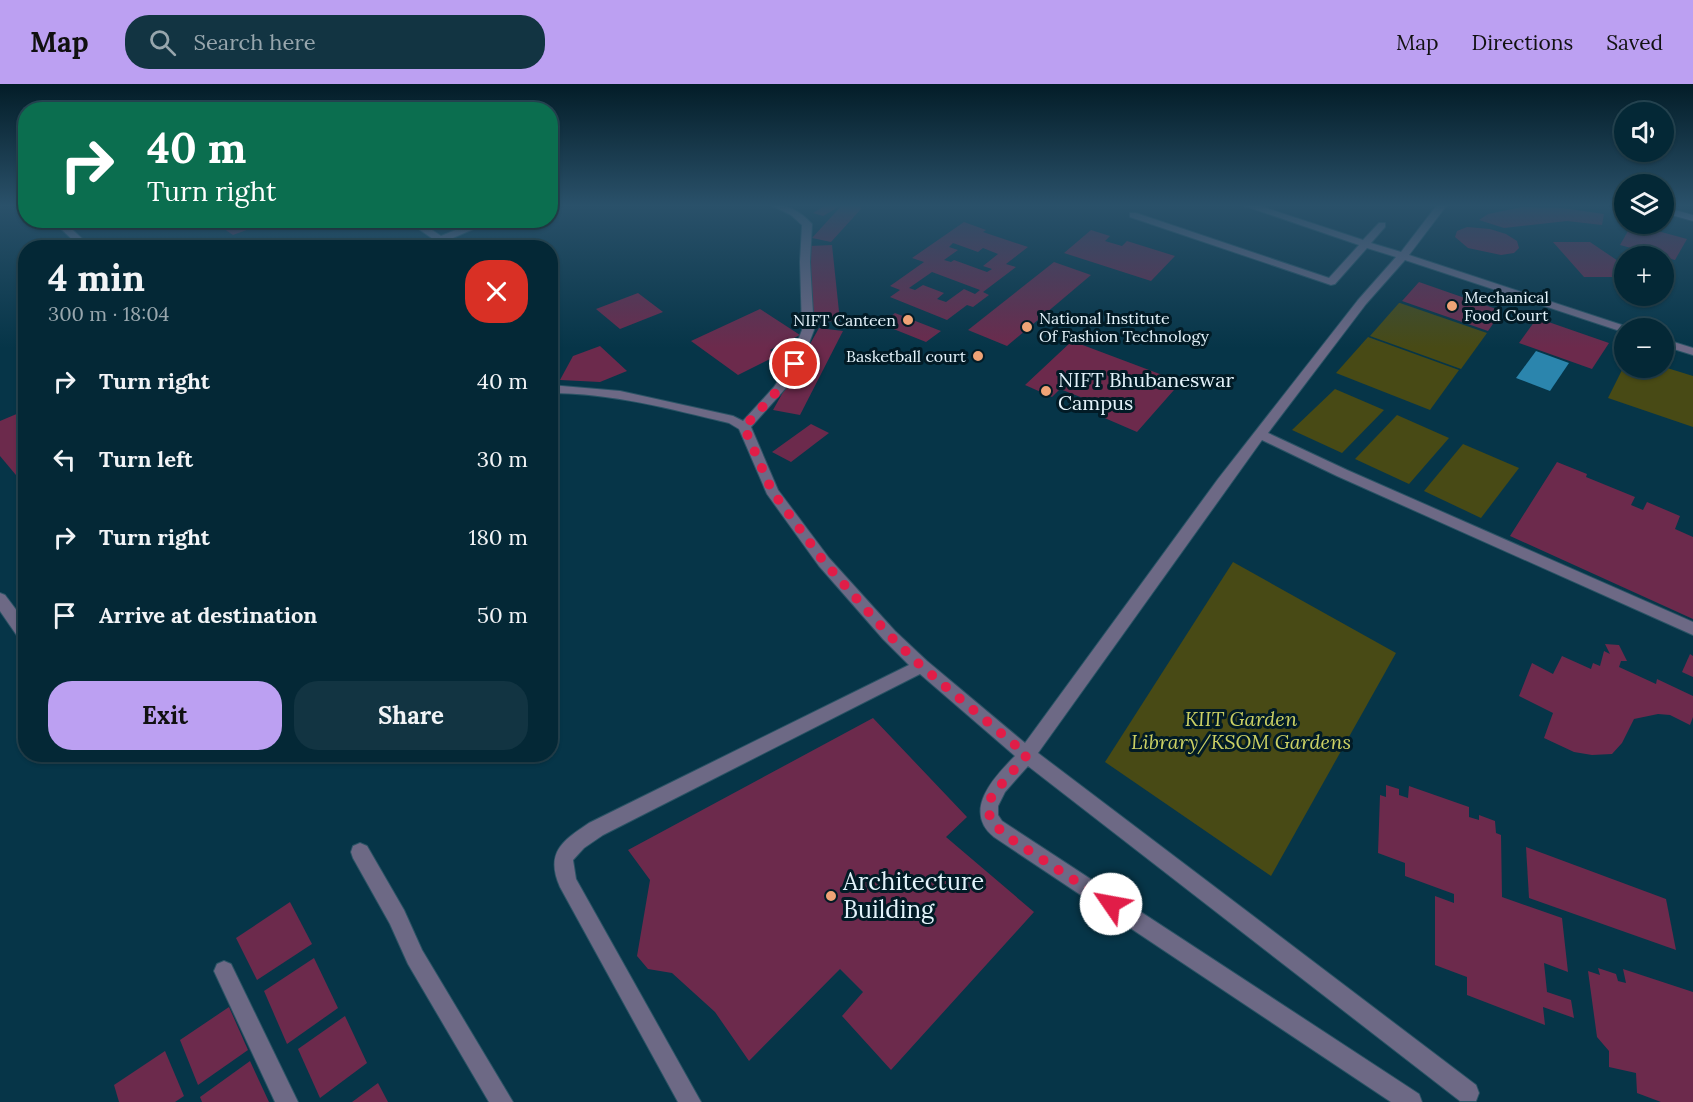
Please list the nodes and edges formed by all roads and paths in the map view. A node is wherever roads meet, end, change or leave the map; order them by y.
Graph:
1 (805, 253) edge
2 (1245, 253) edge
3 (1358, 253) edge
4 (1396, 253) edge
5 (1406, 253) edge
6 (1404, 255) junction
7 (1614, 326) edge
8 (1674, 345) edge
9 (1693, 352) edge
10 (558, 389) edge
11 (744, 427) junction
12 (1260, 434) junction
13 (0, 599) edge
14 (6, 622) edge
15 (1693, 629) edge
16 (921, 666) junction
17 (1027, 755) junction
18 (360, 852) dead end
19 (224, 971) dead end
20 (1468, 1094) dead end
21 (287, 1102) edge
22 (502, 1102) edge
23 (690, 1102) edge
24 (1411, 1102) edge

1 - 11 street
2 - 3 street
4 - 6 street
5 - 6 street
6 - 7 street
6 - 12 street
8 - 9 street
10 - 11 street
11 - 16 street
12 - 15 street
12 - 17 street
13 - 14 street
16 - 17 street
16 - 23 street
17 - 20 street
17 - 24 street
18 - 22 street
19 - 21 street

